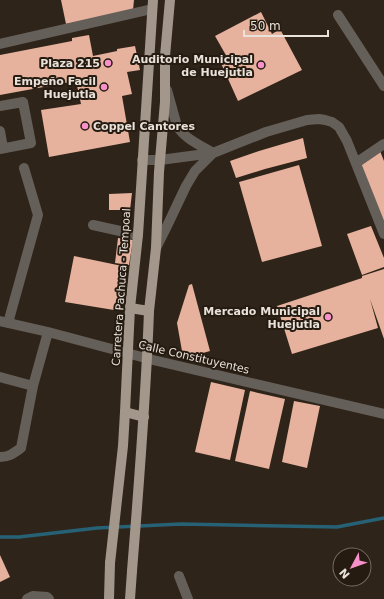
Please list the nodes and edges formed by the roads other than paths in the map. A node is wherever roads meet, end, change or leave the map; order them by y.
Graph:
1 (170, 0) edge
2 (152, 5) edge
3 (338, 14) dead end
4 (0, 44) edge
5 (165, 84) junction
6 (384, 86) edge
7 (0, 106) edge
8 (0, 131) edge
9 (384, 144) edge
10 (1, 149) edge
11 (213, 153) junction
12 (142, 160) junction
13 (160, 160) junction
14 (356, 163) junction
15 (24, 168) dead end
16 (93, 225) dead end
17 (384, 234) edge
18 (138, 235) junction
19 (156, 248) junction
20 (130, 308) junction
21 (149, 311) junction
22 (4, 322) edge
23 (48, 332) junction
24 (0, 377) edge
25 (33, 386) junction
26 (125, 412) junction
27 (384, 414) edge
28 (144, 417) junction
29 (0, 458) edge
30 (179, 576) dead end
31 (48, 598) edge
32 (27, 599) edge
33 (108, 599) edge
34 (130, 599) edge
35 (188, 599) edge

1 - 5 main road
2 - 4 street
2 - 12 main road, Carretera Pachuca - Tempoal
3 - 6 street
5 - 11 street
5 - 13 main road
7 - 10 street
8 - 10 street
9 - 14 street
11 - 13 street
11 - 14 street
11 - 19 street
12 - 13 street
12 - 18 main road, Carretera Pachuca - Tempoal
13 - 19 main road
14 - 17 street
15 - 22 street
16 - 18 street
18 - 20 main road, Carretera Pachuca - Tempoal
19 - 21 main road
20 - 21 main road
20 - 26 main road, Carretera Pachuca - Tempoal, bridge
21 - 28 main road, bridge
22 - 23 street, Calle Constituyentes
23 - 25 street
23 - 27 street, Calle Constituyentes
24 - 25 street
25 - 29 street
26 - 28 main road
26 - 33 main road, Carretera Pachuca - Tempoal, bridge
28 - 34 main road, bridge
30 - 35 street
31 - 32 street

